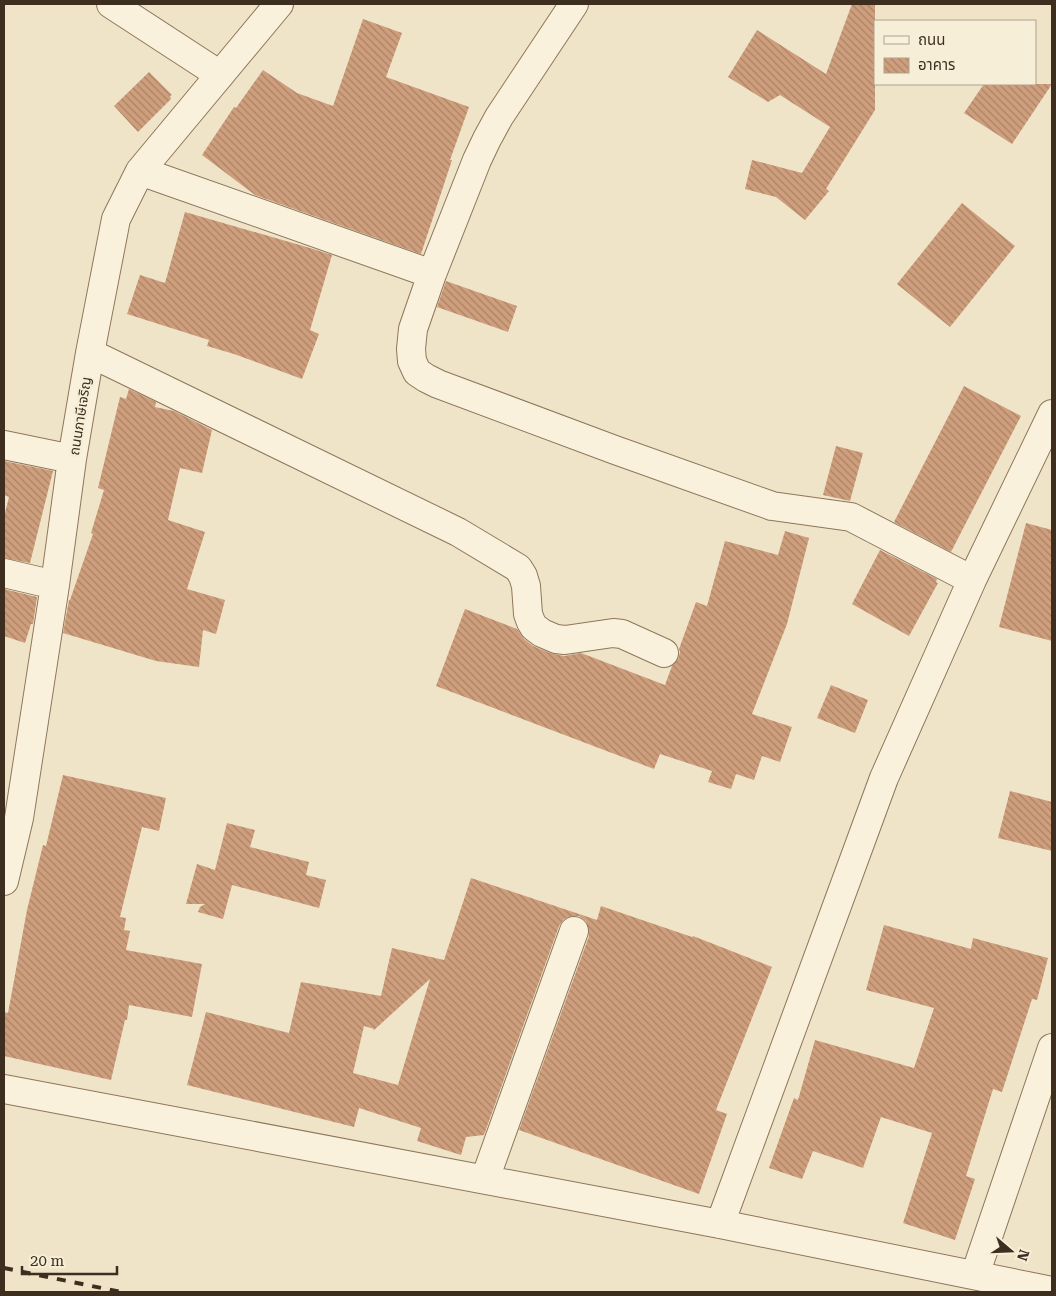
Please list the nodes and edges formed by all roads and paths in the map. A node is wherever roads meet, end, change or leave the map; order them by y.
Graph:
1 (111, 4) edge
2 (280, 4) edge
3 (574, 4) edge
4 (220, 75) junction
5 (140, 171) junction
6 (432, 274) junction
7 (90, 352) junction
8 (1052, 414) edge
9 (4, 445) edge
10 (72, 459) junction
11 (4, 573) edge
12 (972, 580) junction
13 (55, 585) junction
14 (664, 653) dead end
15 (11, 817) edge
16 (4, 881) edge
17 (574, 931) dead end
18 (1052, 1048) edge
19 (4, 1089) edge
20 (485, 1179) junction
21 (720, 1224) junction
22 (975, 1275) junction
23 (1052, 1291) edge

1 - 4 street
2 - 4 street, ถนนภาษีเจริญ
3 - 6 street
4 - 5 street, ถนนภาษีเจริญ
5 - 6 street
5 - 7 street, ถนนภาษีเจริญ
6 - 12 street
7 - 10 street, ถนนภาษีเจริญ
7 - 14 street
8 - 12 street
9 - 10 street
10 - 13 street, ถนนภาษีเจริญ
11 - 13 street
12 - 21 street
13 - 15 street, ถนนภาษีเจริญ
15 - 16 street, ถนนภาษีเจริญ
17 - 20 street
18 - 22 street
19 - 20 street
20 - 21 street
21 - 22 street
22 - 23 street

